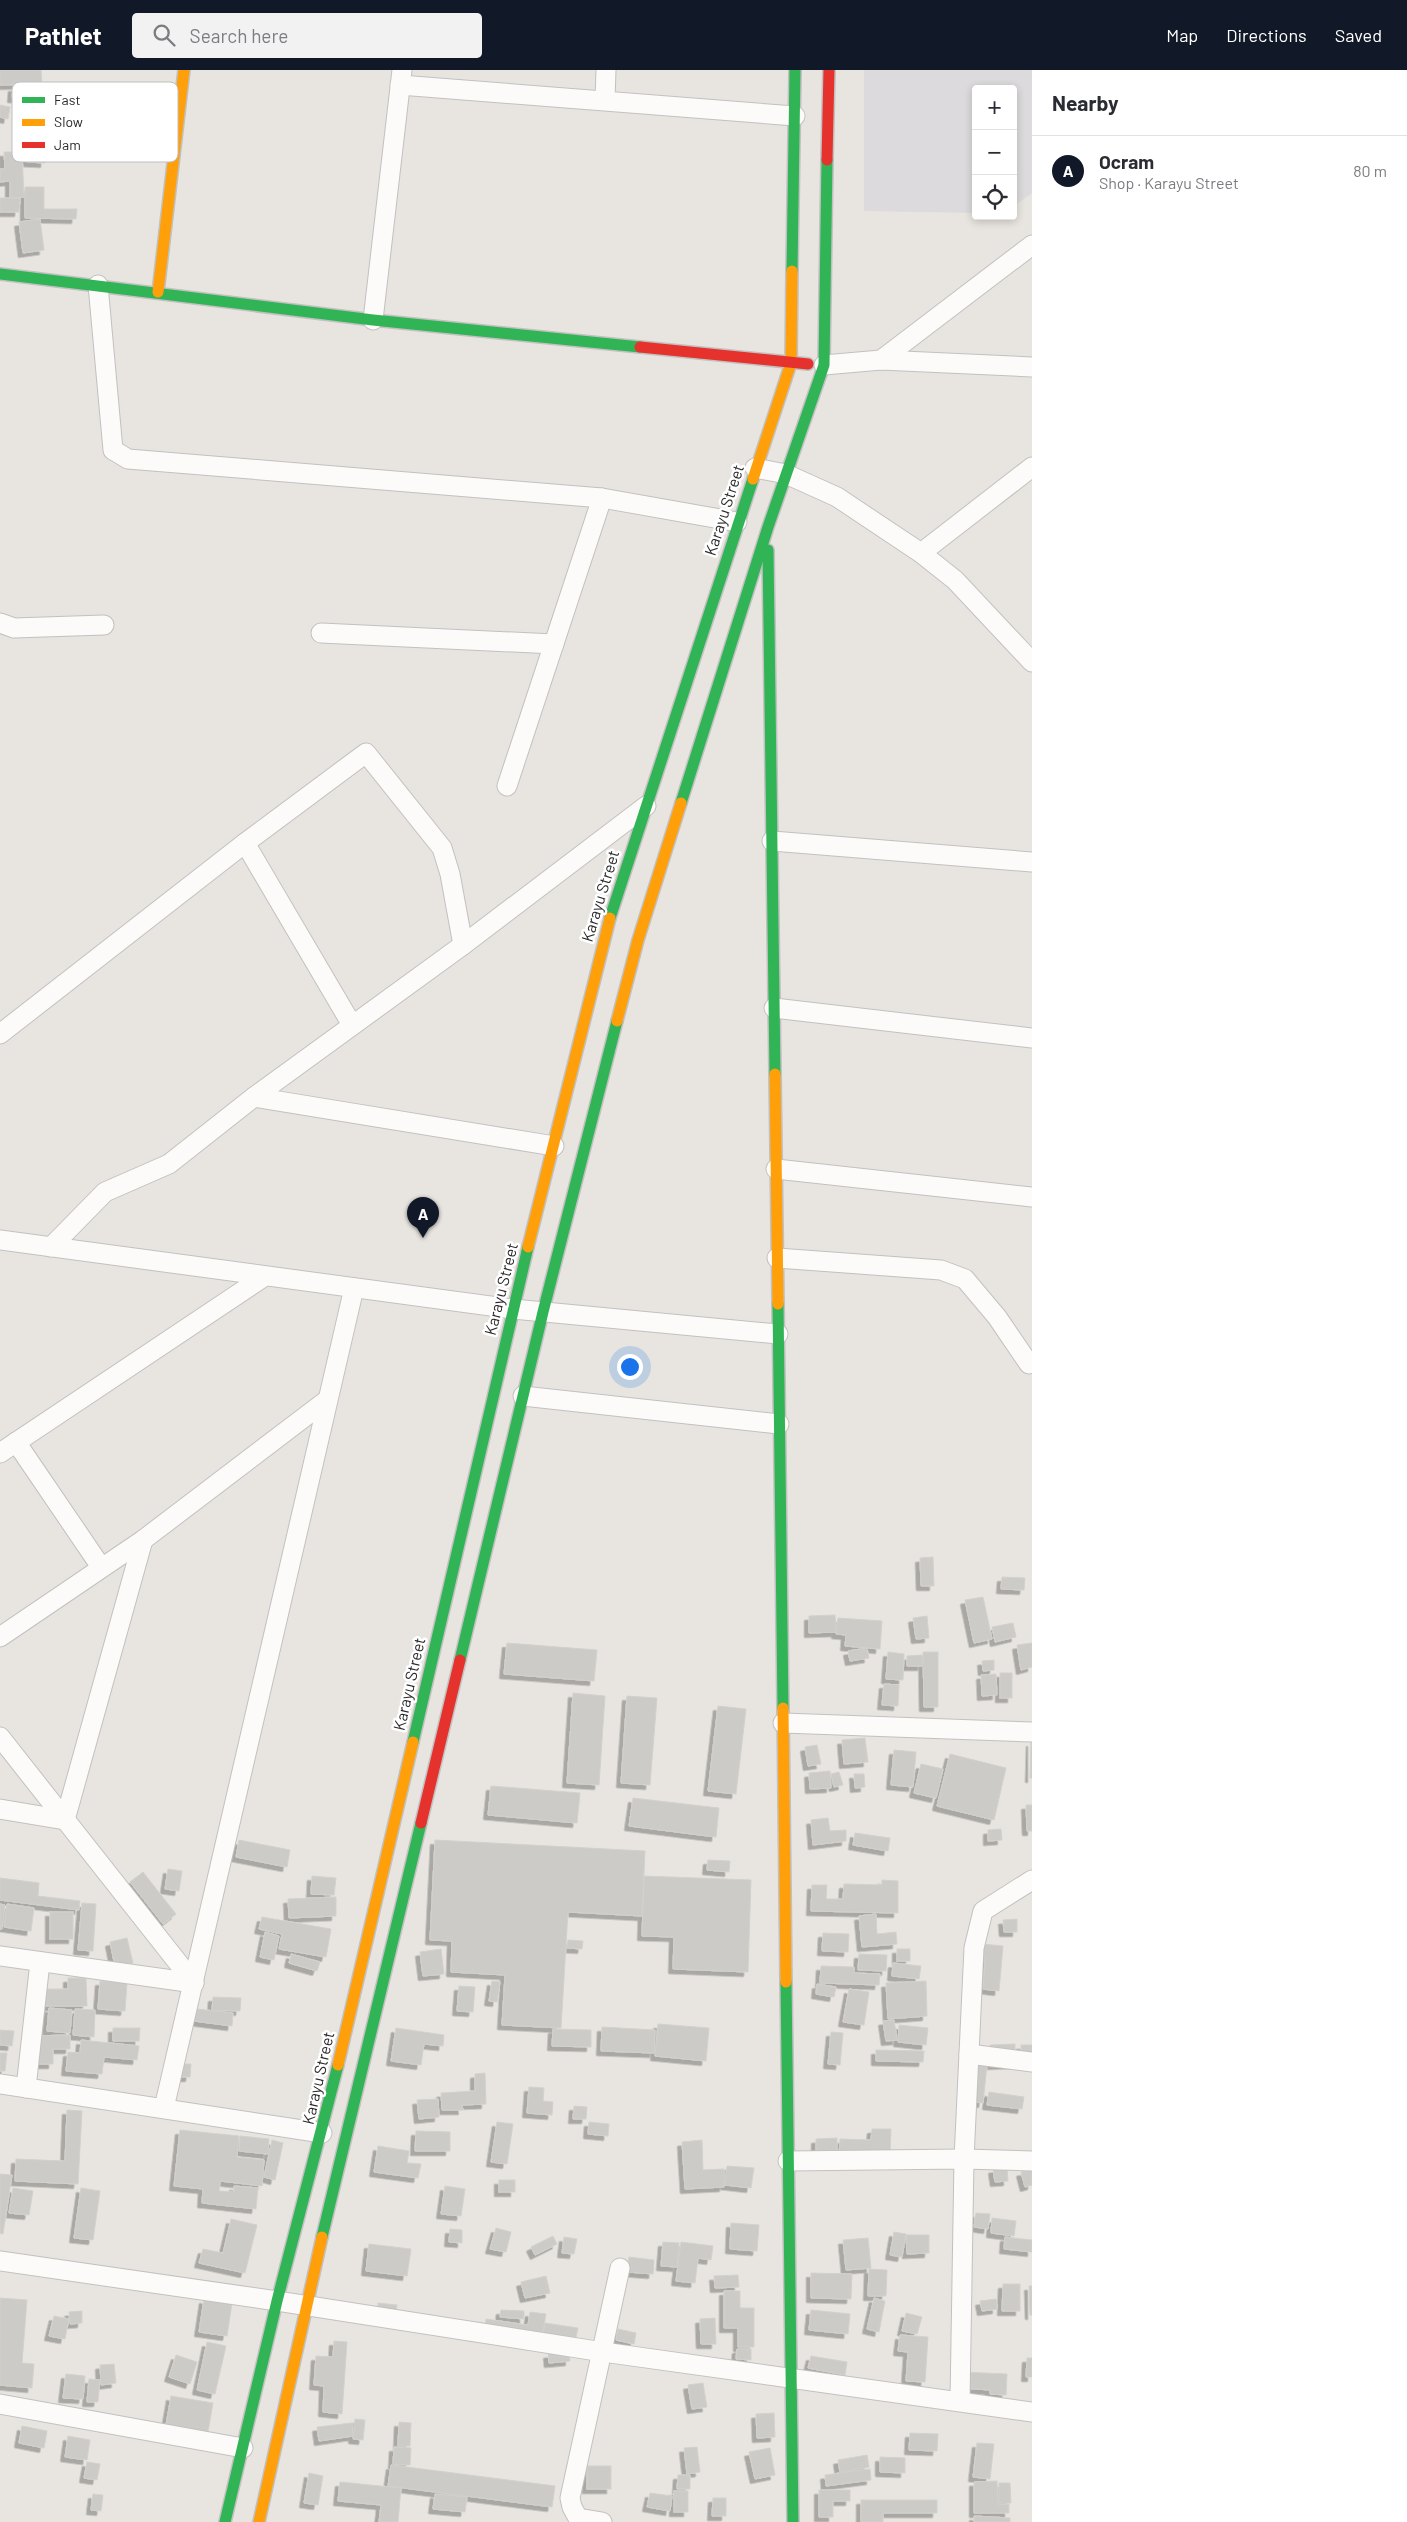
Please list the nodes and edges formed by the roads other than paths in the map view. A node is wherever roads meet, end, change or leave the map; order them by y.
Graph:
1 (184, 70) edge
2 (606, 70) edge
3 (795, 70) edge
4 (829, 70) edge
5 (401, 78) edge
6 (605, 100) junction
7 (795, 116) junction
8 (178, 121) edge
9 (173, 162) edge
10 (1032, 245) edge
11 (0, 274) edge
12 (98, 286) junction
13 (158, 292) junction
14 (373, 320) junction
15 (881, 360) junction
16 (791, 363) junction
17 (824, 365) junction
18 (1032, 367) edge
19 (1032, 467) edge
20 (755, 468) junction
21 (786, 474) junction
22 (602, 498) junction
23 (738, 522) junction
24 (768, 527) junction
25 (921, 553) junction
26 (0, 623) edge
27 (104, 625) dead end
28 (321, 633) dead end
29 (554, 644) junction
30 (1032, 662) edge
31 (507, 786) dead end
32 (646, 806) junction
33 (772, 841) junction
34 (245, 843) junction
35 (1032, 862) edge
36 (463, 945) junction
37 (774, 1008) junction
38 (352, 1025) junction
39 (0, 1034) edge
40 (1032, 1038) edge
41 (254, 1097) junction
42 (554, 1146) junction
43 (776, 1168) junction
44 (1032, 1197) edge
45 (2, 1242) edge
46 (52, 1247) junction
47 (777, 1258) junction
48 (265, 1276) junction
49 (354, 1288) junction
50 (513, 1309) junction
51 (543, 1312) junction
52 (778, 1334) junction
53 (1028, 1364) dead end
54 (523, 1396) junction
55 (327, 1400) junction
56 (779, 1424) junction
57 (16, 1442) junction
58 (0, 1453) edge
59 (143, 1540) junction
60 (101, 1567) junction
61 (0, 1637) edge
62 (783, 1723) junction
63 (1032, 1732) edge
64 (0, 1737) edge
65 (0, 1809) edge
66 (65, 1820) junction
67 (1032, 1880) edge
68 (0, 1956) edge
69 (40, 1962) junction
70 (194, 1983) junction
71 (969, 2054) junction
72 (1032, 2062) edge
73 (0, 2084) edge
74 (26, 2088) junction
75 (164, 2108) junction
76 (322, 2132) junction
77 (964, 2159) junction
78 (788, 2161) junction
79 (1032, 2161) edge
80 (0, 2261) edge
81 (620, 2268) dead end
82 (277, 2301) junction
83 (306, 2306) junction
84 (603, 2352) junction
85 (790, 2378) junction
86 (960, 2401) junction
87 (0, 2404) edge
88 (1032, 2412) edge
89 (243, 2448) junction
90 (225, 2522) edge
91 (259, 2522) edge
92 (602, 2522) edge
93 (793, 2522) edge

1 - 8 main road
2 - 6 street
3 - 7 main road, Karayu Street
4 - 17 main road
5 - 6 street
5 - 14 street
6 - 7 street
7 - 16 main road, Karayu Street
9 - 13 main road
10 - 15 street
11 - 12 main road
12 - 13 main road
12 - 22 street
13 - 14 main road
14 - 16 main road
15 - 17 street
15 - 18 street
16 - 17 main road
16 - 20 main road, Karayu Street
17 - 21 main road
19 - 25 street
20 - 21 street
20 - 23 main road, Karayu Street
21 - 24 main road
21 - 25 street
22 - 23 street
22 - 29 street
23 - 32 main road, Karayu Street
24 - 33 main road
24 - 51 main road
25 - 30 street
26 - 27 street
28 - 29 street
29 - 31 street
32 - 36 street
32 - 42 main road, Karayu Street
33 - 35 street
33 - 37 main road
34 - 36 street
34 - 38 street
34 - 39 street
36 - 38 street
37 - 40 street
37 - 43 main road
38 - 41 street
41 - 42 street
41 - 46 street
42 - 50 main road, Karayu Street
43 - 44 street
43 - 47 main road
45 - 46 street
46 - 48 street
47 - 52 main road
47 - 53 street
48 - 49 street
48 - 57 street
49 - 50 street
49 - 55 street
50 - 51 street
50 - 76 main road, Karayu Street
51 - 52 street
51 - 54 main road
52 - 56 main road
54 - 56 street
54 - 83 main road
55 - 59 street
55 - 70 street
56 - 62 main road
57 - 58 street
57 - 60 street
59 - 60 street
59 - 66 street
60 - 61 street
62 - 63 street
62 - 78 main road
64 - 66 street
65 - 66 street
66 - 70 street
67 - 71 street
68 - 69 street
69 - 70 street
69 - 74 street
70 - 75 street
71 - 72 street
71 - 77 street
73 - 74 street
74 - 75 street
75 - 76 street
76 - 82 main road, Karayu Street
77 - 78 street
77 - 79 street
77 - 86 street
78 - 85 main road
80 - 82 street
81 - 84 street
82 - 83 street
82 - 89 main road, Karayu Street
83 - 84 street
83 - 91 main road
84 - 85 street
84 - 92 street
85 - 86 street
85 - 93 main road
86 - 88 street
87 - 89 street
89 - 90 main road, Karayu Street

